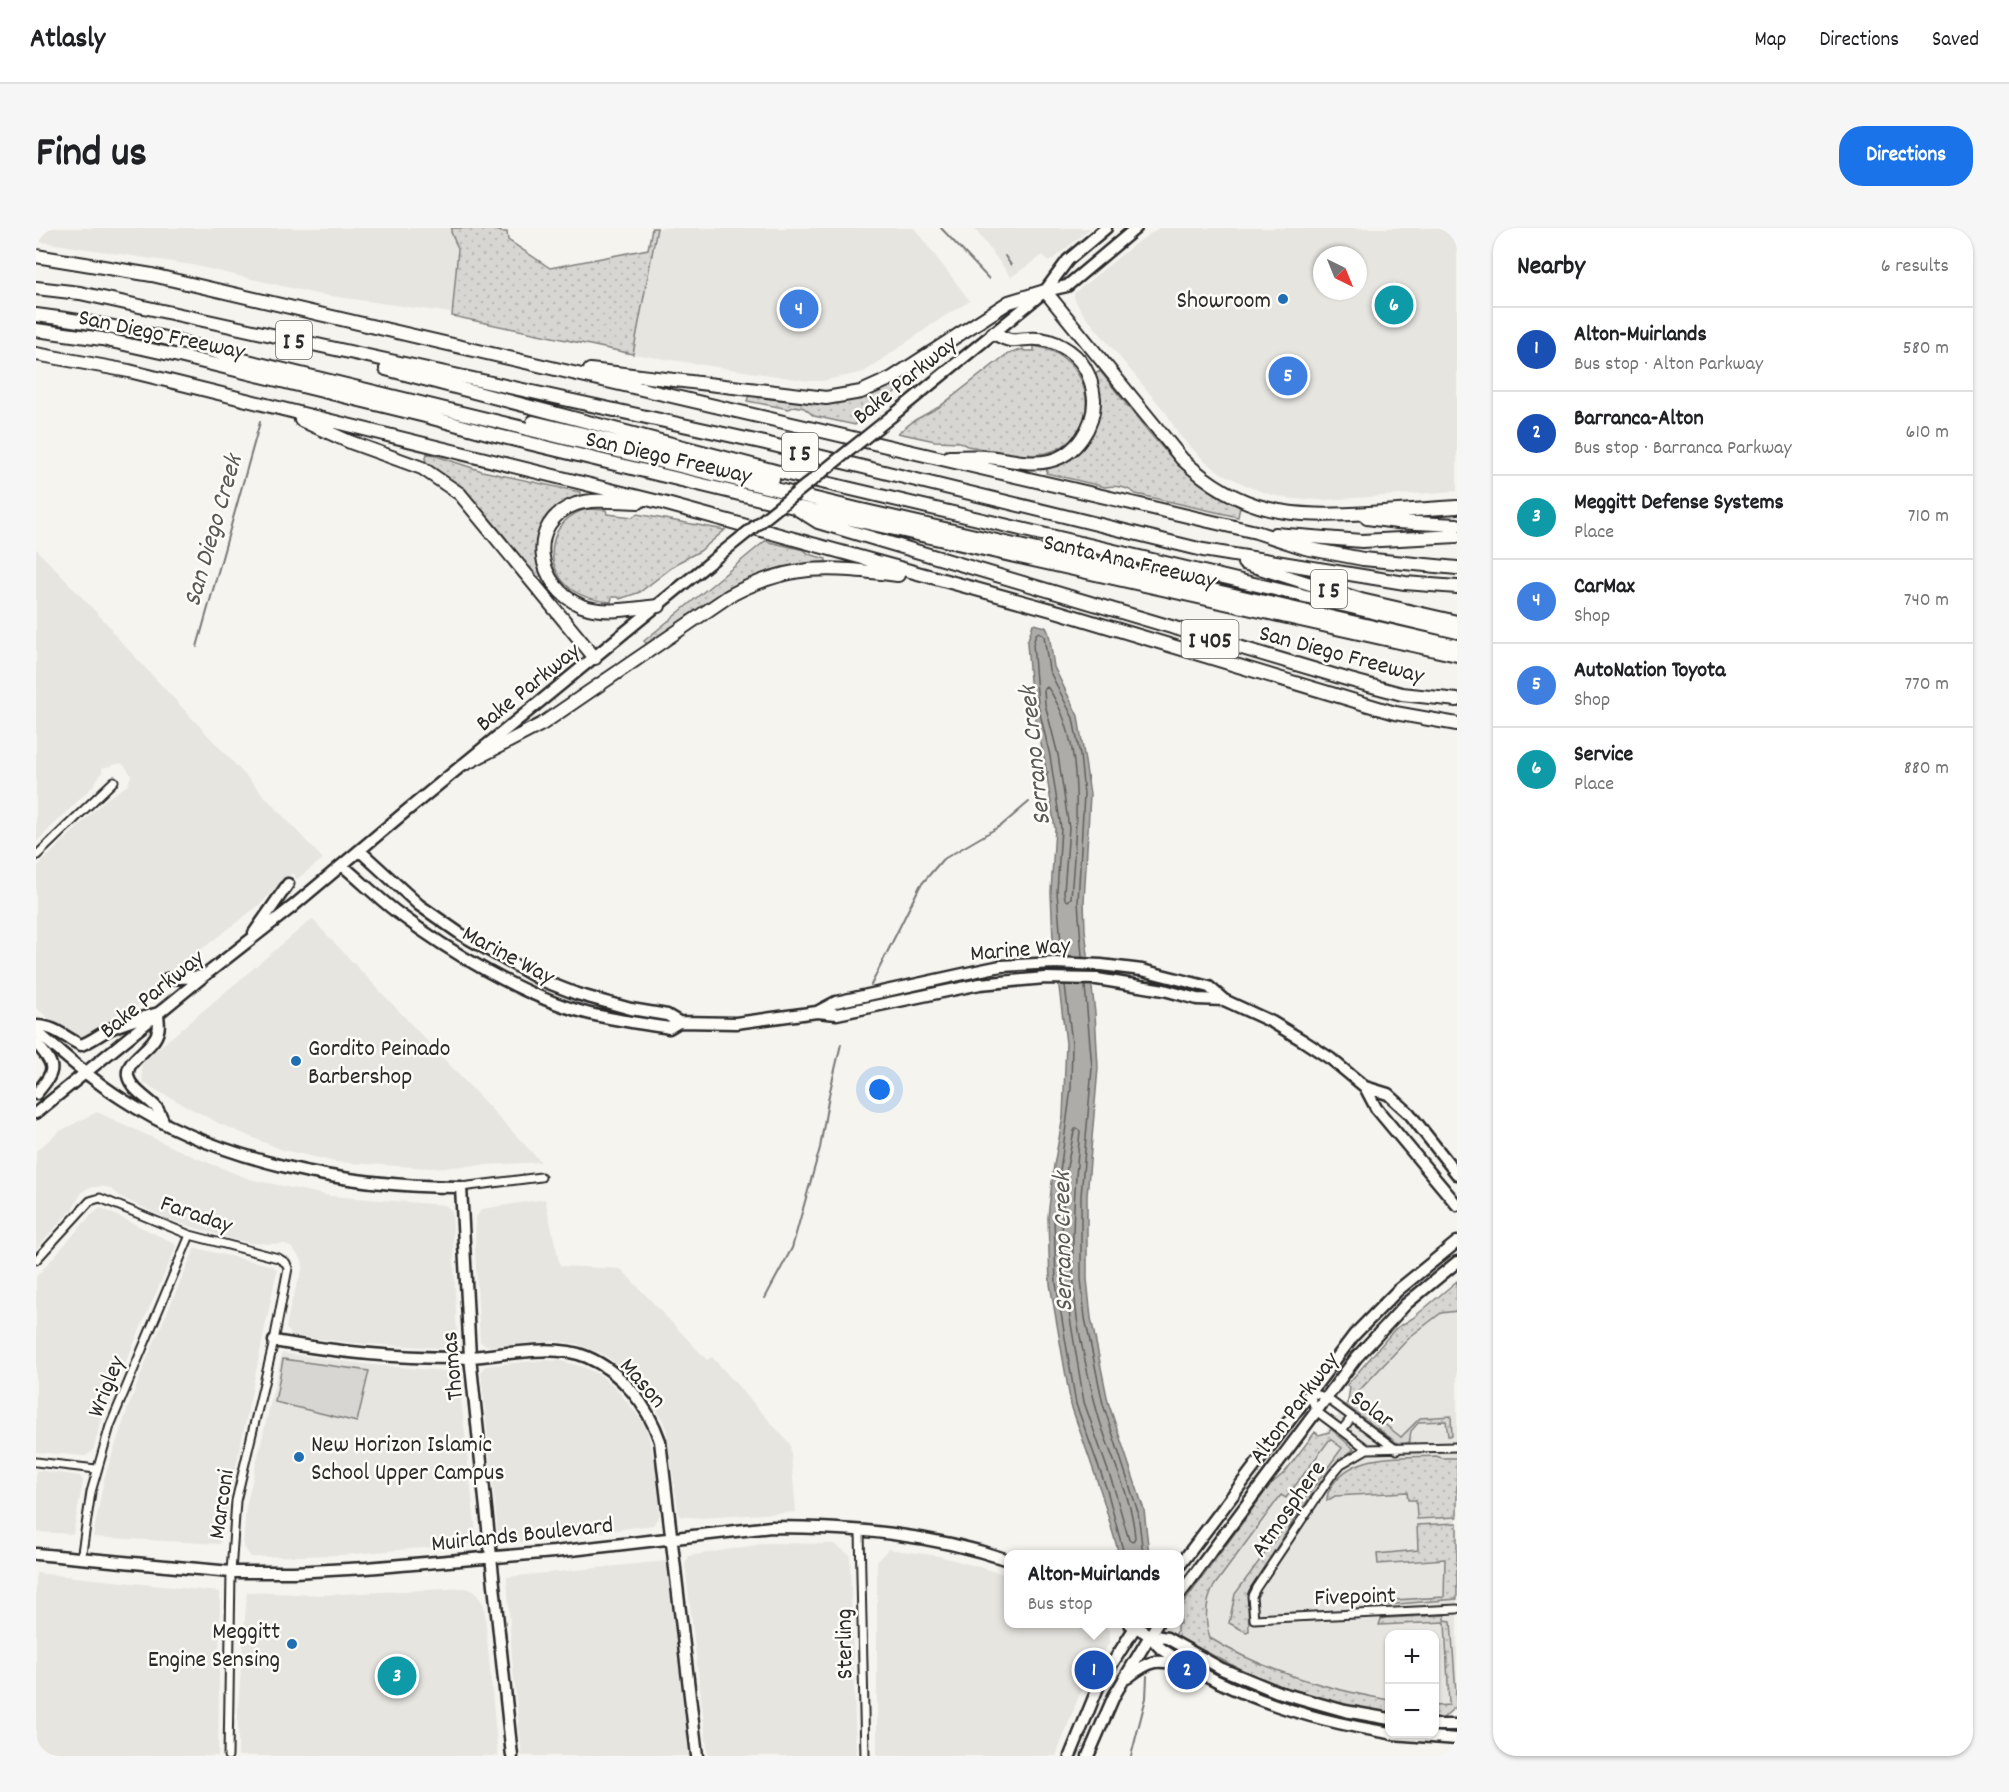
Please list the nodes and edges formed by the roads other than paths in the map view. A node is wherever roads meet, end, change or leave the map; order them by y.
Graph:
1 (1106, 228) edge
2 (1136, 228) edge
3 (36, 256) edge
4 (36, 288) edge
5 (1045, 291) junction
6 (36, 315) edge
7 (193, 318) junction
8 (36, 330) edge
9 (993, 333) junction
10 (205, 348) junction
11 (36, 354) edge
12 (544, 365) junction
13 (272, 407) junction
14 (926, 456) junction
15 (663, 503) junction
16 (794, 507) junction
17 (1457, 507) edge
18 (1339, 515) junction
19 (946, 516) junction
20 (1457, 525) edge
21 (1256, 532) junction
22 (1457, 536) edge
23 (1203, 550) junction
24 (1457, 568) edge
25 (932, 578) junction
26 (1457, 587) edge
27 (659, 606) junction
28 (1457, 622) edge
29 (1457, 632) edge
30 (1457, 640) edge
31 (1457, 646) edge
32 (1457, 655) edge
33 (595, 658) junction
34 (1457, 700) edge
35 (1457, 724) edge
36 (467, 763) junction
37 (114, 781) dead end
38 (360, 851) junction
39 (36, 856) edge
40 (343, 866) junction
41 (288, 884) dead end
42 (246, 944) junction
43 (204, 976) junction
44 (166, 979) dead end
45 (158, 1013) junction
46 (679, 1022) junction
47 (36, 1026) edge
48 (36, 1031) edge
49 (36, 1043) edge
50 (86, 1073) junction
51 (1365, 1087) junction
52 (36, 1094) edge
53 (36, 1113) edge
54 (164, 1123) junction
55 (1457, 1174) edge
56 (541, 1176) dead end
57 (461, 1187) junction
58 (1457, 1204) edge
59 (190, 1235) junction
60 (1457, 1242) edge
61 (36, 1260) edge
62 (1457, 1262) edge
63 (286, 1263) joint
64 (274, 1341) junction
65 (470, 1357) junction
66 (1309, 1392) junction
67 (1325, 1397) junction
68 (1316, 1411) junction
69 (1352, 1417) junction
70 (1342, 1431) junction
71 (1457, 1447) edge
72 (1367, 1449) junction
73 (1397, 1449) junction
74 (36, 1462) edge
75 (96, 1469) junction
76 (860, 1531) junction
77 (671, 1538) junction
78 (36, 1554) edge
79 (491, 1558) junction
80 (1184, 1558) edge
81 (81, 1559) junction
82 (1004, 1559) edge
83 (231, 1572) junction
84 (1184, 1587) edge
85 (1457, 1609) edge
86 (1254, 1619) joint
87 (1132, 1628) edge
88 (1138, 1628) edge
89 (1154, 1628) edge
90 (1149, 1635) junction
91 (1192, 1668) junction
92 (1122, 1682) junction
93 (1385, 1718) edge
94 (1439, 1725) edge
95 (1457, 1725) edge
96 (1385, 1732) edge
97 (1439, 1737) edge
98 (1457, 1739) edge
99 (228, 1756) edge
100 (512, 1756) edge
101 (697, 1756) edge
102 (865, 1756) edge
103 (1070, 1756) edge
104 (1088, 1756) edge

1 - 5 main road, Bake Parkway
2 - 5 main road, Bake Parkway
3 - 12 highway
4 - 7 highway, San Diego Freeway / I 5
5 - 9 main road, Bake Parkway
5 - 12 highway
5 - 18 highway
6 - 10 highway
7 - 19 highway
7 - 23 highway, San Diego Freeway / I 5
8 - 16 highway, San Diego Freeway / I 5
9 - 14 highway
9 - 27 main road, Bake Parkway, bridge
10 - 19 highway
10 - 31 highway
11 - 13 highway
12 - 14 highway
13 - 15 highway
13 - 33 highway
14 - 21 highway
15 - 25 highway
15 - 27 highway
16 - 32 highway, Santa Ana Freeway / I 5
16 - 34 highway, San Diego Freeway / I 405
17 - 18 highway
18 - 20 highway
19 - 29 highway
19 - 30 highway
21 - 22 highway
21 - 24 highway
23 - 26 highway, San Diego Freeway
23 - 28 highway, Santa Ana Freeway / I 5
25 - 35 highway
25 - 36 highway
27 - 33 main road, Bake Parkway
33 - 36 main road, Bake Parkway
36 - 38 main road, Bake Parkway
37 - 39 street
38 - 40 main road, Bake Parkway
38 - 46 main road, Marine Way
40 - 42 main road, Bake Parkway
40 - 46 main road, Marine Way
41 - 42 main road
42 - 43 main road, Bake Parkway
43 - 44 main road
43 - 45 main road, Bake Parkway
45 - 47 main road
45 - 50 main road, Bake Parkway
45 - 54 main road
46 - 51 main road, Marine Way
48 - 50 main road
49 - 52 main road
50 - 53 main road, Bake Parkway
50 - 54 main road
51 - 55 main road, Marine Way
51 - 58 main road, Marine Way
54 - 57 main road
56 - 57 street
57 - 65 main road, Thomas
59 - 61 street, Faraday
59 - 63 street, Faraday
59 - 75 street, Wrigley
60 - 66 main road, Alton Parkway
62 - 67 main road, Alton Parkway
63 - 64 street, Marconi
64 - 65 main road, Mason
64 - 83 street, Marconi
65 - 77 main road, Mason
65 - 79 main road, Thomas
66 - 67 street
66 - 68 street
66 - 80 main road, Alton Parkway
67 - 68 main road, Alton Parkway
67 - 69 street, Solar
68 - 70 street, Solar
68 - 84 main road, Alton Parkway
69 - 70 street
69 - 73 street, Solar
70 - 72 street, Solar
71 - 73 street, Atmosphere
72 - 73 street, Atmosphere
72 - 86 street, Atmosphere
74 - 75 street
75 - 81 street, Wrigley
76 - 77 main road, Muirlands Boulevard
76 - 82 main road, Muirlands Boulevard
76 - 102 street, Sterling
77 - 79 main road, Muirlands Boulevard
77 - 101 main road, Mason
78 - 81 main road, Muirlands Boulevard
79 - 83 main road, Muirlands Boulevard
79 - 100 main road, Thomas
81 - 83 main road, Muirlands Boulevard
83 - 99 street, Marconi
85 - 86 street, Fivepoint
87 - 103 main road
88 - 90 main road
89 - 90 main road
90 - 91 main road
90 - 92 main road
90 - 93 main road
91 - 92 main road
91 - 96 main road
92 - 104 main road
94 - 95 main road
97 - 98 main road

